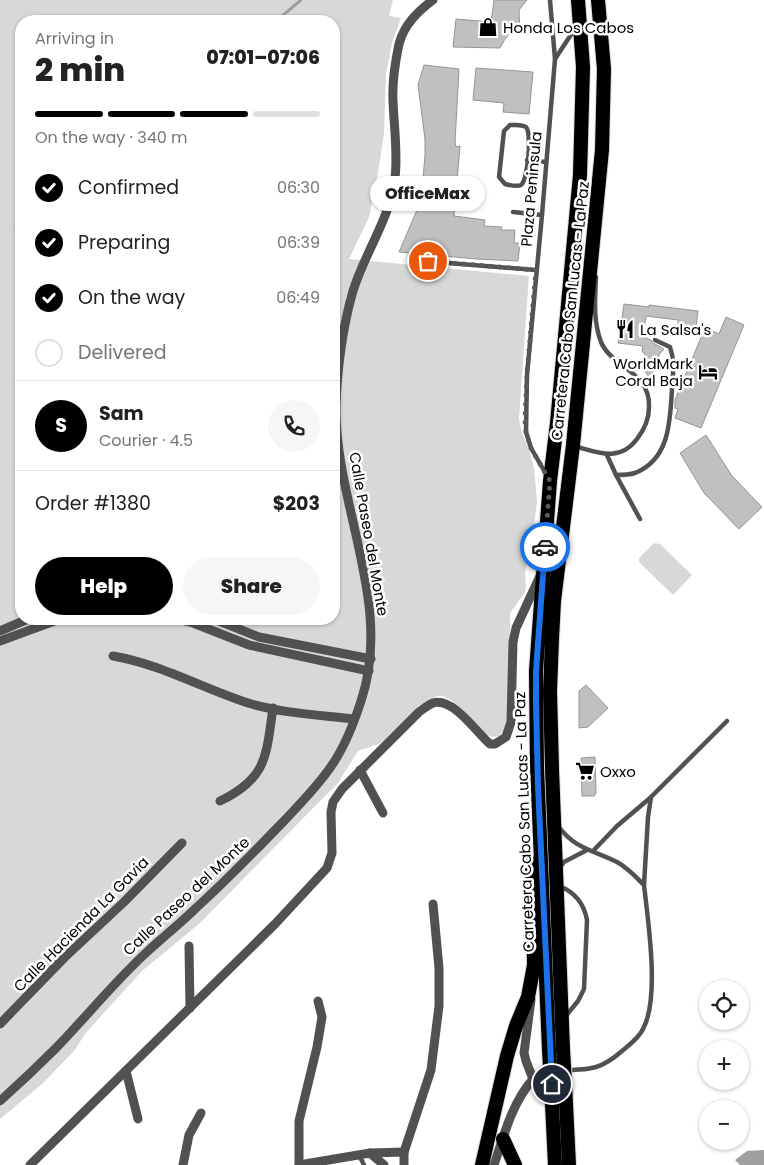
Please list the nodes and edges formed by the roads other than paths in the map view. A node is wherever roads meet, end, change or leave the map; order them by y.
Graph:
1 (433, 0) edge
2 (550, 0) edge
3 (578, 0) edge
4 (598, 0) edge
5 (580, 20) junction
6 (555, 58) junction
7 (528, 160) junction
8 (546, 162) junction
9 (513, 212) dead end
10 (542, 216) junction
11 (594, 234) junction
12 (411, 260) dead end
13 (597, 260) dead end
14 (597, 268) dead end
15 (536, 270) junction
16 (655, 340) dead end
17 (340, 362) edge
18 (572, 445) junction
19 (340, 446) edge
20 (607, 455) junction
21 (616, 475) junction
22 (550, 481) junction
23 (640, 519) dead end
24 (544, 570) junction
25 (15, 625) edge
26 (44, 625) edge
27 (202, 625) edge
28 (229, 625) edge
29 (0, 631) edge
30 (0, 641) edge
31 (114, 656) dead end
32 (371, 659) junction
33 (369, 671) junction
34 (273, 708) junction
35 (354, 719) junction
36 (727, 721) dead end
37 (537, 767) junction
38 (360, 770) junction
39 (651, 797) junction
40 (220, 801) dead end
41 (383, 813) dead end
42 (554, 821) junction
43 (182, 843) dead end
44 (587, 850) junction
45 (593, 851) junction
46 (557, 870) junction
47 (557, 885) junction
48 (644, 885) junction
49 (433, 904) dead end
50 (189, 946) dead end
51 (534, 965) junction
52 (318, 1001) dead end
53 (190, 1008) junction
54 (562, 1020) junction
55 (0, 1024) edge
56 (556, 1049) junction
57 (126, 1071) junction
58 (534, 1079) junction
59 (558, 1083) junction
60 (0, 1100) edge
61 (201, 1113) dead end
62 (138, 1119) dead end
63 (503, 1139) junction
64 (404, 1152) junction
65 (370, 1153) junction
66 (359, 1155) junction
67 (30, 1165) edge
68 (183, 1165) edge
69 (299, 1165) edge
70 (364, 1165) edge
71 (384, 1165) edge
72 (404, 1165) edge
73 (482, 1165) edge
74 (494, 1165) edge
75 (515, 1165) edge
76 (555, 1165) edge
77 (569, 1165) edge

1 - 17 street, Calle Paseo del Monte
2 - 6 lane
3 - 5 highway, Carretera Cabo San Lucas - La Paz
4 - 11 highway, Carretera Cabo San Lucas - La Paz
5 - 6 lane, Plaza Peninsula
5 - 22 highway, Carretera Cabo San Lucas - La Paz
6 - 8 lane, Plaza Peninsula
7 - 7 lane
7 - 8 lane
8 - 10 lane, Plaza Peninsula
9 - 10 lane
10 - 15 lane, Plaza Peninsula
11 - 13 lane
11 - 18 highway, Carretera Cabo San Lucas - La Paz
12 - 15 lane
14 - 20 lane
15 - 22 lane, Plaza Peninsula
16 - 21 lane
18 - 20 lane
18 - 42 highway, Carretera Cabo San Lucas - La Paz
19 - 32 street, Calle Paseo del Monte
20 - 21 lane
21 - 23 lane
22 - 24 highway, Carretera Cabo San Lucas - La Paz
24 - 37 highway, Carretera Cabo San Lucas - La Paz
24 - 38 street
25 - 29 street
26 - 30 street
27 - 33 street
28 - 32 street
31 - 34 street
32 - 33 street, Calle Paseo del Monte
33 - 35 street, Calle Paseo del Monte
34 - 35 street
34 - 40 street
35 - 60 street, Calle Paseo del Monte
36 - 39 lane
37 - 51 highway
37 - 56 highway, Carretera Cabo San Lucas - La Paz
38 - 41 street
38 - 53 street
39 - 45 lane
39 - 48 lane
42 - 44 lane
42 - 46 highway, Carretera Cabo San Lucas - La Paz
43 - 55 street, Calle Hacienda La Gavia
44 - 45 lane
44 - 46 lane
45 - 48 lane
46 - 47 highway, Carretera Cabo San Lucas - La Paz
47 - 54 highway, Carretera Cabo San Lucas - La Paz
47 - 54 lane
48 - 58 lane
49 - 64 street
50 - 53 street
51 - 58 street
51 - 73 highway
52 - 69 street
53 - 57 street
54 - 56 highway, Carretera Cabo San Lucas - La Paz
56 - 59 highway, Carretera Cabo San Lucas - La Paz, bridge
57 - 62 street
57 - 67 street
58 - 63 street
59 - 76 highway, Carretera Cabo San Lucas - La Paz
59 - 77 highway, Carretera Cabo San Lucas - La Paz
61 - 68 street
63 - 74 street
63 - 75 highway
64 - 65 street
64 - 72 street
65 - 66 street
65 - 71 street
66 - 69 street
66 - 70 lane

